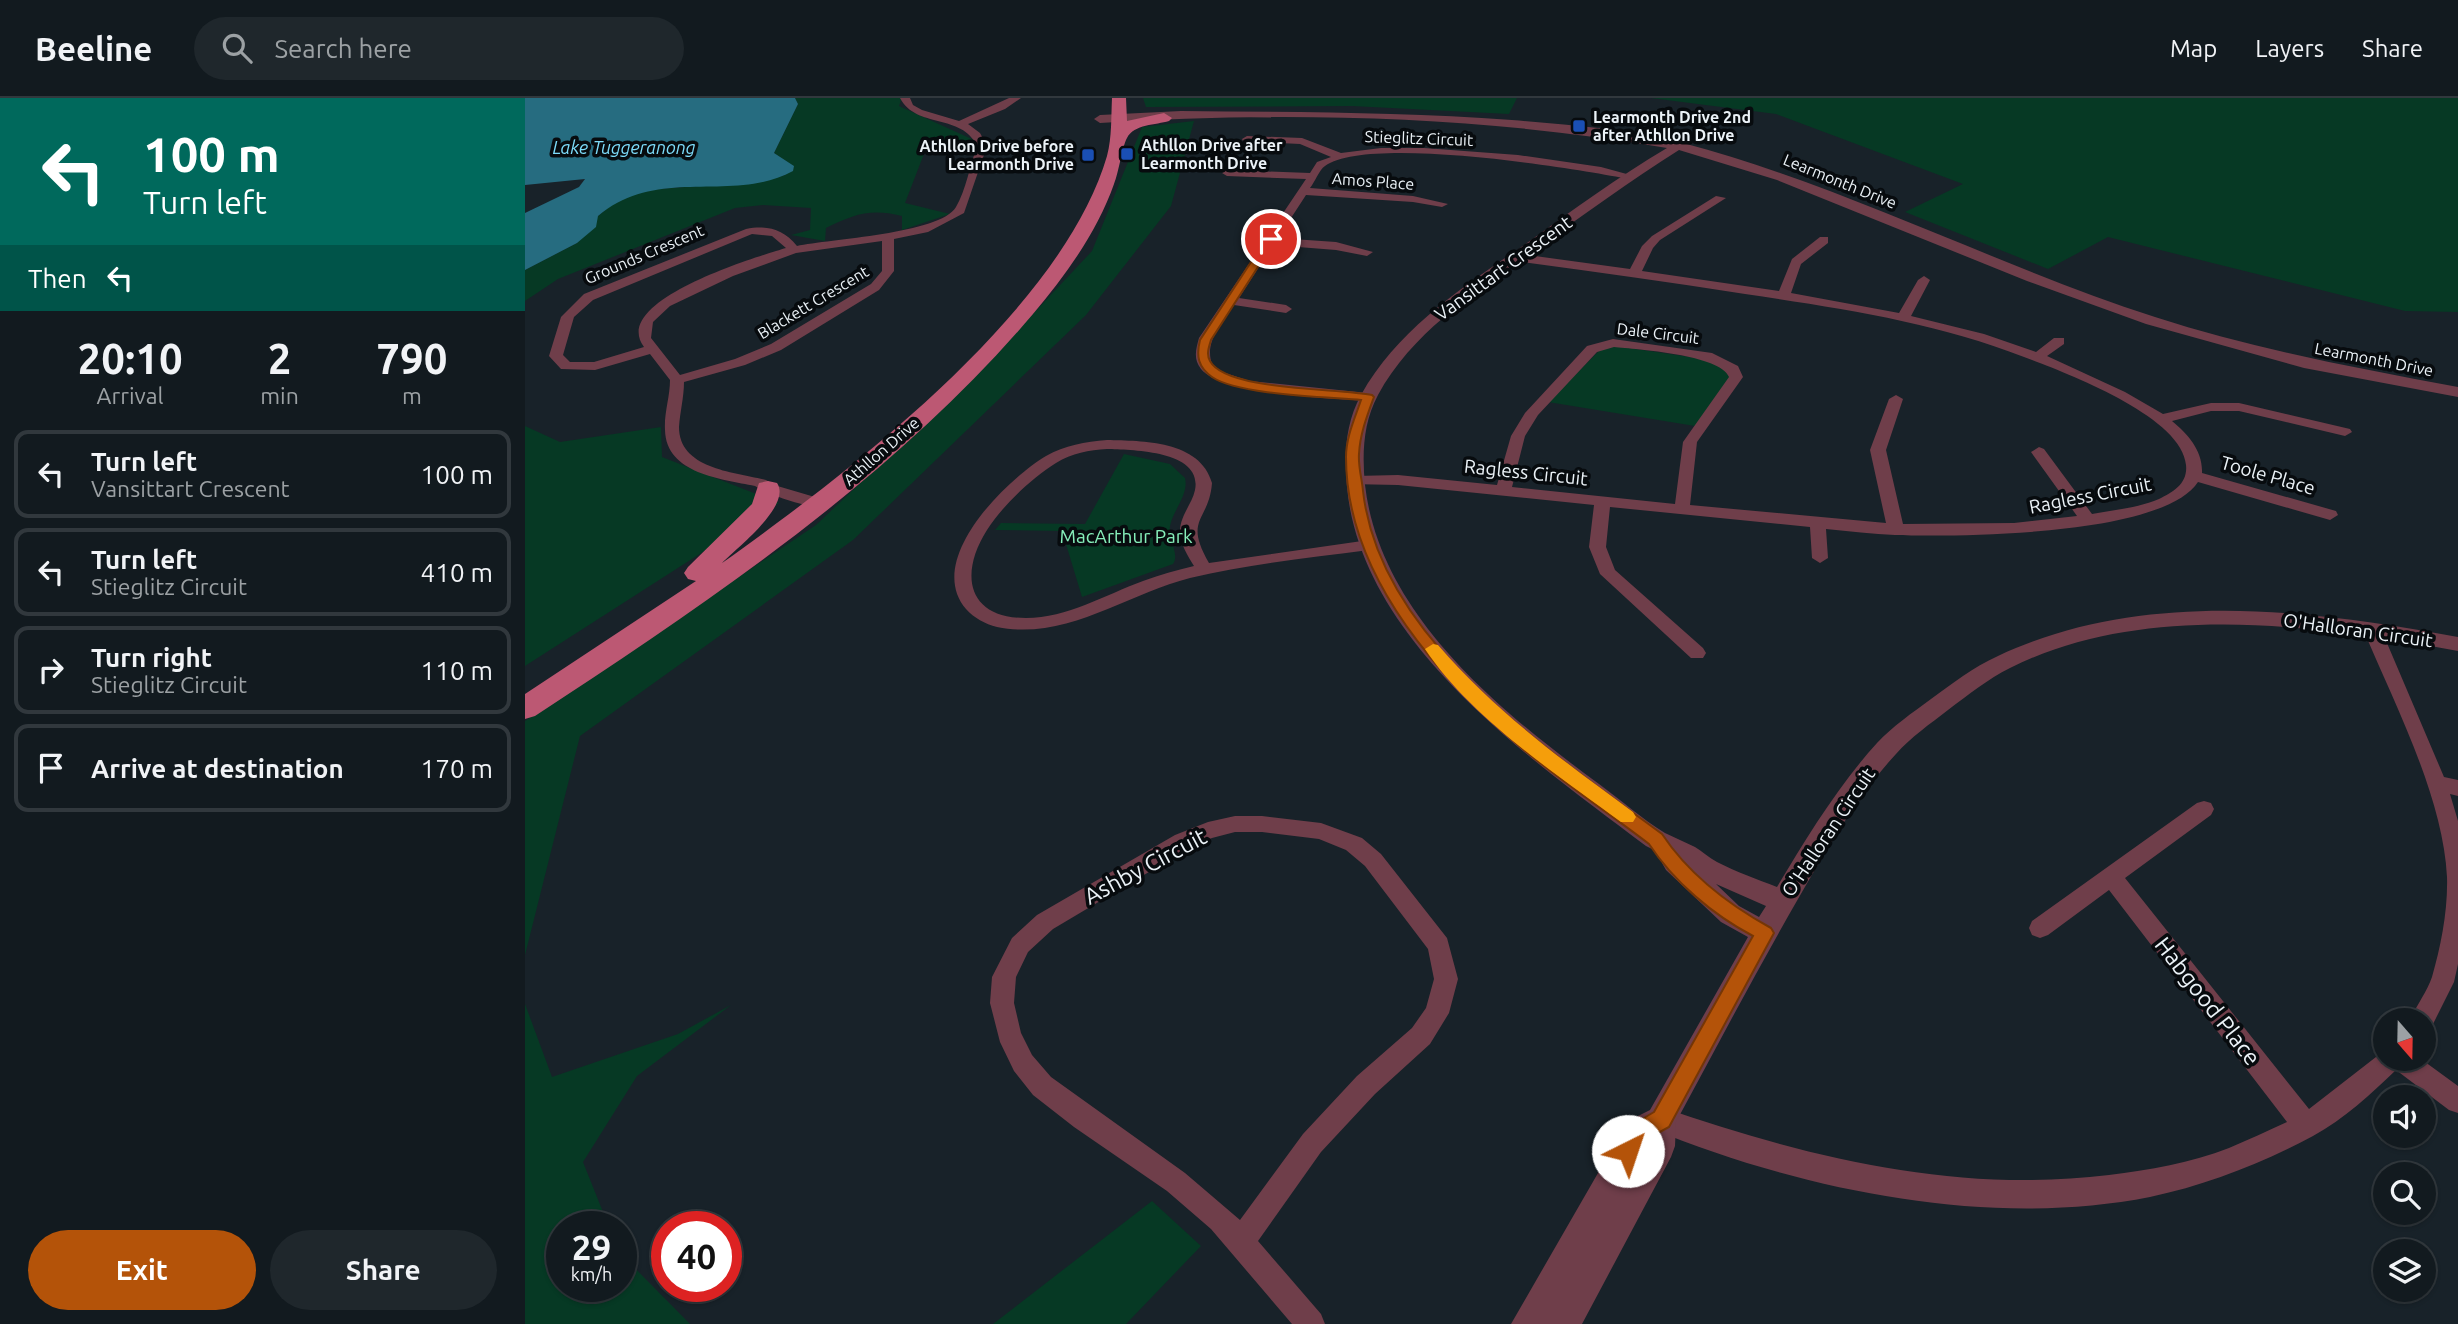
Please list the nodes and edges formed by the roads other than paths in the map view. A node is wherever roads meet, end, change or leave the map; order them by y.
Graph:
1 (905, 98) edge
2 (1016, 98) edge
3 (1119, 98) edge
4 (1161, 117) junction
5 (1109, 123) junction
6 (960, 124) junction
7 (1247, 139) dead end
8 (1646, 140) junction
9 (1672, 150) junction
10 (1338, 156) junction
11 (1227, 173) dead end
12 (1634, 173) junction
13 (1090, 176) dead end
14 (1312, 176) junction
15 (1302, 191) junction
16 (1720, 198) dead end
17 (1442, 204) dead end
18 (888, 235) junction
19 (1825, 240) dead end
20 (1269, 242) junction
21 (794, 250) junction
22 (1367, 252) dead end
23 (1514, 257) junction
24 (1634, 274) junction
25 (1924, 280) dead end
26 (1784, 295) junction
27 (1231, 301) junction
28 (1286, 309) dead end
29 (1904, 316) junction
30 (2059, 341) dead end
31 (652, 349) junction
32 (2038, 357) junction
33 (677, 380) junction
34 (2458, 392) edge
35 (1368, 397) junction
36 (1895, 399) dead end
37 (2161, 419) junction
38 (2344, 432) dead end
39 (2039, 452) dead end
40 (2194, 476) junction
41 (1355, 481) junction
42 (764, 485) junction
43 (1503, 491) junction
44 (815, 496) junction
45 (1603, 501) junction
46 (1682, 509) junction
47 (2330, 515) dead end
48 (2088, 520) junction
49 (1818, 524) junction
50 (1896, 530) junction
51 (1369, 545) junction
52 (1820, 558) dead end
53 (1204, 569) junction
54 (697, 573) junction
55 (2372, 629) junction
56 (2458, 644) edge
57 (1697, 653) dead end
58 (525, 687) edge
59 (525, 708) edge
60 (2448, 786) edge
61 (2204, 809) dead end
62 (1655, 839) junction
63 (2111, 876) junction
64 (1783, 901) junction
65 (2040, 928) dead end
66 (1764, 933) junction
67 (2456, 934) edge
68 (2428, 1008) edge
69 (2378, 1071) edge
70 (2417, 1071) edge
71 (2458, 1101) edge
72 (1661, 1120) junction
73 (2305, 1126) junction
74 (1242, 1240) junction
75 (1311, 1324) edge
76 (1528, 1324) edge
77 (1563, 1324) edge

1 - 6 street
2 - 6 street
3 - 4 main road
3 - 5 main road, Athllon Drive
4 - 5 main road
4 - 8 street, Learmonth Drive
5 - 44 main road, Athllon Drive
6 - 18 street
7 - 10 street
8 - 9 street, Learmonth Drive
8 - 12 street
9 - 12 street, Vansittart Crescent
9 - 34 street, Learmonth Drive
10 - 12 street, Stieglitz Circuit
10 - 14 street, Stieglitz Circuit
11 - 14 street
12 - 23 street, Vansittart Crescent
13 - 44 main road, Athllon Drive
14 - 15 street, Stieglitz Circuit
15 - 17 street, Amos Place
15 - 20 street, Stieglitz Circuit
16 - 24 street
18 - 21 street
18 - 33 street, Blackett Crescent
19 - 26 street
20 - 22 street
20 - 27 street, Stieglitz Circuit
21 - 31 street
21 - 31 street, Grounds Crescent
23 - 24 street
23 - 35 street, Vansittart Crescent
24 - 26 street
25 - 29 street
26 - 29 street
27 - 28 street
27 - 35 street, Stieglitz Circuit
29 - 32 street
30 - 32 street
31 - 33 street
32 - 37 street
33 - 42 street
35 - 41 street, Vansittart Crescent
36 - 50 street
37 - 38 street
37 - 40 street
39 - 48 street
40 - 47 street, Toole Place
40 - 48 street, Ragless Circuit
41 - 43 street, Ragless Circuit
41 - 51 street, Vansittart Crescent
42 - 44 street
42 - 54 main road
43 - 45 street, Ragless Circuit
43 - 46 street, Dale Circuit
44 - 54 main road, Athllon Drive
44 - 59 main road, Athllon Drive
45 - 46 street, Ragless Circuit
45 - 57 street
46 - 49 street, Ragless Circuit
48 - 50 street, Ragless Circuit
49 - 50 street, Ragless Circuit
49 - 52 street
51 - 53 street
51 - 62 street, Vansittart Crescent
53 - 53 street
54 - 58 main road, Athllon Drive
55 - 56 street, O'Halloran Circuit
55 - 60 street
55 - 64 street, O'Halloran Circuit
60 - 67 street
61 - 63 street
62 - 64 street, Vansittart Crescent
62 - 66 street, Vansittart Crescent
63 - 65 street
63 - 73 street, Habgood Place
64 - 66 street, O'Halloran Circuit
66 - 72 street, O'Halloran Circuit
67 - 68 street
69 - 73 street
70 - 71 street
72 - 73 street
72 - 76 street, O'Halloran Circuit
72 - 77 street, O'Halloran Circuit
74 - 74 street, Ashby Circuit
74 - 75 street, Ashby Circuit

